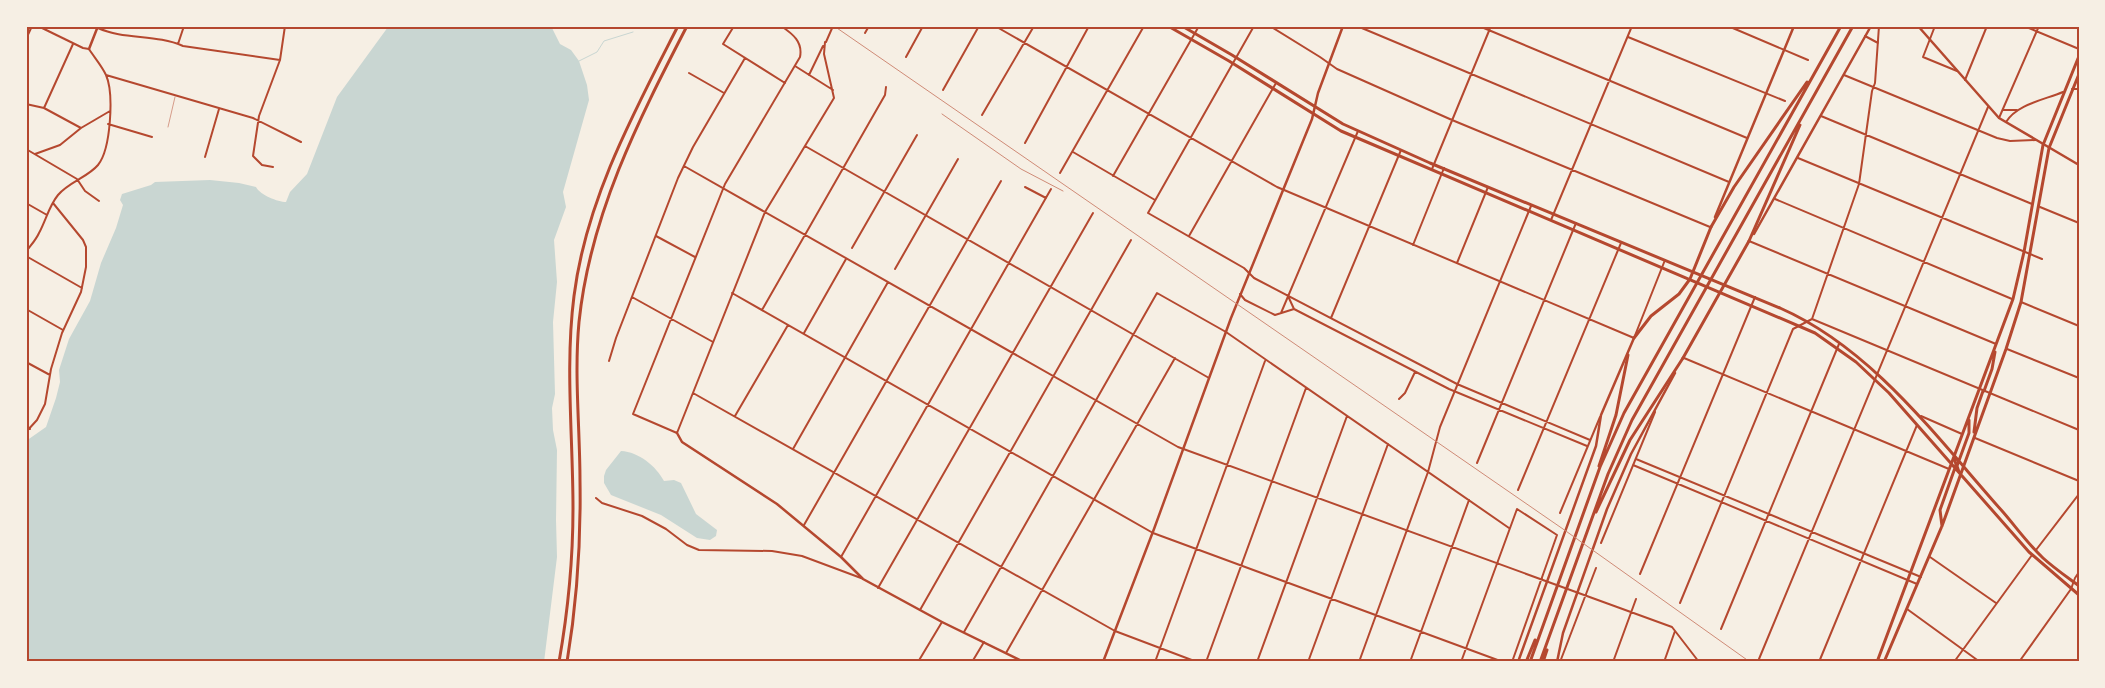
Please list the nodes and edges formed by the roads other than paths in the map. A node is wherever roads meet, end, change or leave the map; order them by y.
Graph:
1 (32, 26) edge
2 (38, 26) edge
3 (184, 26) edge
4 (285, 26) edge
5 (678, 26) edge
6 (687, 26) edge
7 (734, 26) edge
8 (781, 26) edge
9 (834, 26) edge
10 (869, 26) edge
11 (923, 26) edge
12 (979, 26) edge
13 (995, 26) edge
14 (1034, 26) edge
15 (1089, 26) edge
16 (1144, 26) edge
17 (1168, 26) edge
18 (1182, 26) edge
19 (1199, 26) edge
20 (1254, 26) edge
21 (1270, 26) edge
22 (1343, 26) edge
23 (1357, 26) edge
24 (1480, 26) edge
25 (1491, 26) edge
26 (1632, 26) edge
27 (1728, 26) edge
28 (1739, 26) edge
29 (1794, 26) edge
30 (1841, 26) edge
31 (1853, 26) edge
32 (1871, 26) edge
33 (1879, 26) edge
34 (1918, 26) edge
35 (1935, 26) edge
36 (1987, 26) edge
37 (2024, 26) edge
38 (2039, 26) edge
39 (97, 27) edge
40 (1489, 30) junction
41 (1738, 30) junction
42 (2036, 32) junction
43 (865, 33) dead end
44 (1194, 34) junction
45 (1627, 36) junction
46 (1866, 36) junction
47 (26, 39) edge
48 (1191, 39) junction
49 (1929, 40) junction
50 (826, 42) junction
51 (1024, 43) junction
52 (1878, 43) junction
53 (74, 44) junction
54 (178, 44) junction
55 (88, 49) junction
56 (1784, 49) junction
57 (2079, 49) edge
58 (2079, 56) edge
59 (906, 57) dead end
60 (1236, 57) junction
61 (746, 58) junction
62 (280, 60) junction
63 (1808, 60) dead end
64 (1233, 63) junction
65 (1329, 63) junction
66 (1820, 63) junction
67 (795, 66) junction
68 (1066, 66) junction
69 (1957, 72) junction
70 (689, 73) dead end
71 (2079, 74) edge
72 (106, 75) junction
73 (809, 75) junction
74 (1471, 75) junction
75 (1844, 75) junction
76 (1610, 80) junction
77 (1965, 80) junction
78 (785, 83) junction
79 (1276, 83) junction
80 (1873, 86) junction
81 (886, 87) dead end
82 (2079, 88) edge
83 (1273, 89) junction
84 (2072, 89) junction
85 (833, 90) junction
86 (943, 90) dead end
87 (1107, 90) junction
88 (2063, 92) junction
89 (724, 93) junction
90 (1766, 93) junction
91 (176, 96) junction
92 (1786, 101) dead end
93 (26, 104) edge
94 (1314, 107) junction
95 (1809, 107) junction
96 (1988, 107) junction
97 (44, 108) junction
98 (219, 109) junction
99 (2003, 110) junction
100 (2017, 110) junction
101 (110, 111) junction
102 (1149, 114) junction
103 (1313, 114) junction
104 (982, 115) dead end
105 (1822, 116) junction
106 (1999, 118) junction
107 (1452, 120) junction
108 (259, 121) junction
109 (2006, 122) junction
110 (108, 124) junction
111 (1591, 125) junction
112 (168, 127) dead end
113 (81, 128) junction
114 (1978, 130) junction
115 (1358, 131) junction
116 (917, 135) dead end
117 (1867, 135) junction
118 (152, 137) dead end
119 (1355, 137) junction
120 (1190, 138) junction
121 (1747, 138) junction
122 (2036, 140) junction
123 (301, 142) dead end
124 (1024, 143) dead end
125 (2043, 145) junction
126 (805, 146) junction
127 (2049, 148) junction
128 (26, 149) edge
129 (1401, 150) junction
130 (1072, 152) junction
131 (35, 154) junction
132 (1399, 155) junction
133 (205, 157) dead end
134 (1798, 158) junction
135 (958, 159) dead end
136 (1232, 162) junction
137 (1434, 164) junction
138 (2079, 165) edge
139 (684, 166) junction
140 (273, 167) dead end
141 (843, 168) junction
142 (1444, 168) junction
143 (1432, 169) junction
144 (1572, 169) junction
145 (1060, 173) dead end
146 (1442, 174) junction
147 (1960, 174) junction
148 (1113, 176) junction
149 (77, 180) junction
150 (1001, 181) dead end
151 (1729, 182) junction
152 (1859, 184) junction
153 (1025, 187) dead end
154 (1488, 187) junction
155 (724, 188) junction
156 (1051, 189) dead end
157 (1283, 190) junction
158 (884, 192) junction
159 (1486, 192) junction
160 (1046, 198) junction
161 (1775, 199) junction
162 (1155, 200) junction
163 (99, 202) dead end
164 (26, 203) edge
165 (53, 203) junction
166 (2032, 204) junction
167 (1532, 205) junction
168 (2040, 207) junction
169 (1325, 208) junction
170 (1529, 211) junction
171 (765, 212) junction
172 (1093, 213) dead end
173 (1554, 214) junction
174 (47, 215) junction
175 (926, 216) junction
176 (1942, 218) junction
177 (1551, 220) junction
178 (1576, 223) junction
179 (2079, 223) edge
180 (1369, 226) junction
181 (1711, 227) junction
182 (1574, 230) junction
183 (1844, 230) junction
184 (805, 235) junction
185 (656, 236) junction
186 (1189, 236) junction
187 (967, 239) junction
188 (1131, 240) dead end
189 (1621, 242) junction
190 (1749, 242) junction
191 (1413, 245) junction
192 (852, 248) dead end
193 (1618, 249) junction
194 (26, 252) edge
195 (2024, 252) junction
196 (2031, 255) junction
197 (26, 256) edge
198 (695, 257) junction
199 (846, 258) junction
200 (1665, 260) junction
201 (2042, 260) dead end
202 (1924, 262) junction
203 (1009, 263) junction
204 (1457, 263) junction
205 (1662, 268) junction
206 (895, 269) dead end
207 (1693, 272) junction
208 (1248, 273) junction
209 (1828, 275) junction
210 (1692, 280) junction
211 (888, 282) junction
212 (1500, 282) junction
213 (1050, 287) junction
214 (82, 288) junction
215 (1723, 289) junction
216 (732, 293) junction
217 (1240, 294) junction
218 (1288, 296) junction
219 (632, 297) junction
220 (1755, 297) junction
221 (2013, 299) junction
222 (1545, 300) junction
223 (2021, 302) junction
224 (1752, 305) junction
225 (929, 306) junction
226 (1906, 306) junction
227 (26, 309) edge
228 (1294, 309) junction
229 (762, 310) junction
230 (1092, 310) junction
231 (1281, 313) junction
232 (1331, 318) junction
233 (672, 319) junction
234 (1589, 319) junction
235 (1812, 319) junction
236 (1808, 322) junction
237 (788, 324) junction
238 (1800, 326) junction
239 (2079, 326) edge
240 (63, 330) junction
241 (971, 330) junction
242 (1226, 332) junction
243 (804, 334) junction
244 (1133, 334) junction
245 (1364, 336) junction
246 (1634, 338) junction
247 (713, 342) junction
248 (1361, 343) junction
249 (1840, 344) junction
250 (1996, 344) junction
251 (1837, 349) junction
252 (2006, 349) junction
253 (1888, 351) junction
254 (1012, 353) junction
255 (1628, 355) junction
256 (845, 357) junction
257 (1175, 358) junction
258 (1683, 358) junction
259 (1266, 360) junction
260 (609, 361) dead end
261 (26, 362) edge
262 (1415, 372) junction
263 (50, 375) junction
264 (1723, 375) junction
265 (1878, 375) junction
266 (1054, 377) junction
267 (1209, 378) junction
268 (2079, 378) edge
269 (1876, 380) junction
270 (887, 381) junction
271 (1457, 384) junction
272 (1306, 388) junction
273 (1982, 390) junction
274 (1454, 391) junction
275 (693, 393) junction
276 (1767, 393) junction
277 (1989, 393) junction
278 (1398, 399) dead end
279 (1095, 400) junction
280 (928, 404) junction
281 (1502, 404) junction
282 (1500, 410) junction
283 (1656, 411) junction
284 (1811, 412) junction
285 (1916, 414) junction
286 (1601, 415) junction
287 (735, 416) junction
288 (1347, 416) junction
289 (1969, 417) junction
290 (1546, 422) junction
291 (1137, 424) junction
292 (26, 425) edge
293 (1918, 425) junction
294 (970, 428) junction
295 (1543, 428) junction
296 (30, 429) junction
297 (1855, 430) junction
298 (2079, 430) edge
299 (26, 432) edge
300 (677, 433) junction
301 (1962, 434) junction
302 (1974, 438) junction
303 (1590, 440) junction
304 (1388, 444) junction
305 (1587, 446) junction
306 (793, 449) junction
307 (1184, 449) junction
308 (1906, 451) junction
309 (1011, 452) junction
310 (1954, 457) junction
311 (1636, 459) junction
312 (1958, 462) junction
313 (1477, 463) dead end
314 (1951, 463) junction
315 (1227, 465) junction
316 (1633, 466) junction
317 (1963, 467) junction
318 (1955, 468) junction
319 (1949, 469) junction
320 (834, 472) junction
321 (1428, 472) junction
322 (1960, 473) junction
323 (1052, 476) junction
324 (1681, 478) junction
325 (1272, 481) junction
326 (2079, 481) edge
327 (1678, 484) junction
328 (1518, 490) dead end
329 (2079, 494) edge
330 (876, 496) junction
331 (1725, 496) junction
332 (1317, 497) junction
333 (596, 498) dead end
334 (1094, 500) junction
335 (1469, 500) junction
336 (1722, 502) junction
337 (1583, 512) junction
338 (1362, 513) junction
339 (1560, 513) dead end
340 (1769, 514) junction
341 (918, 519) junction
342 (1766, 520) junction
343 (804, 525) junction
344 (1942, 526) junction
345 (1509, 528) junction
346 (1407, 530) junction
347 (1813, 532) junction
348 (1153, 533) junction
349 (1810, 539) junction
350 (1584, 540) junction
351 (959, 543) junction
352 (1601, 543) dead end
353 (1452, 546) junction
354 (1196, 550) junction
355 (2036, 550) junction
356 (1864, 553) junction
357 (2030, 554) junction
358 (841, 556) junction
359 (1930, 557) junction
360 (1861, 560) junction
361 (1497, 562) junction
362 (1000, 566) junction
363 (1241, 566) junction
364 (1596, 568) dead end
365 (1911, 572) junction
366 (2079, 572) edge
367 (1640, 574) dead end
368 (1921, 577) junction
369 (1541, 578) junction
370 (863, 579) junction
371 (1908, 580) junction
372 (2073, 582) junction
373 (1286, 583) junction
374 (1918, 584) junction
375 (2079, 586) edge
376 (878, 588) junction
377 (2071, 589) junction
378 (1042, 590) junction
379 (1586, 595) junction
380 (2079, 595) edge
381 (1331, 599) junction
382 (1636, 599) dead end
383 (1680, 603) dead end
384 (1996, 603) junction
385 (1907, 608) junction
386 (920, 610) junction
387 (1631, 612) junction
388 (1547, 614) junction
389 (1376, 615) junction
390 (942, 622) junction
391 (1721, 629) dead end
392 (1115, 631) junction
393 (1675, 631) junction
394 (964, 632) junction
395 (1421, 632) junction
396 (984, 642) junction
397 (1160, 648) junction
398 (1466, 648) junction
399 (1963, 649) junction
400 (1006, 653) junction
401 (1759, 659) dead end
402 (2079, 659) edge
403 (559, 662) edge
404 (566, 662) edge
405 (918, 662) edge
406 (972, 662) edge
407 (1024, 662) edge
408 (1103, 662) edge
409 (1156, 662) edge
410 (1197, 662) edge
411 (1206, 662) edge
412 (1257, 662) edge
413 (1308, 662) edge
414 (1359, 662) edge
415 (1410, 662) edge
416 (1461, 662) edge
417 (1503, 662) edge
418 (1512, 662) edge
419 (1518, 662) edge
420 (1526, 662) edge
421 (1530, 662) edge
422 (1542, 662) edge
423 (1559, 662) edge
424 (1613, 662) edge
425 (1664, 662) edge
426 (1699, 662) edge
427 (1819, 662) edge
428 (1877, 662) edge
429 (1884, 662) edge
430 (1954, 662) edge
431 (1980, 662) edge
432 (2019, 662) edge
433 (2076, 662) edge

1 - 47 street
2 - 53 street
3 - 54 street
4 - 62 street
5 - 403 main road
6 - 404 main road
7 - 61 street
8 - 67 street
9 - 50 street
10 - 43 street
11 - 59 street
12 - 86 street
13 - 51 street
14 - 51 street
15 - 68 street
16 - 87 street
17 - 48 main road
18 - 44 main road
19 - 44 street
20 - 60 street
21 - 65 street
22 - 65 street
23 - 74 street
24 - 40 street
25 - 40 street
26 - 45 street
27 - 41 street
28 - 41 street
29 - 56 street
30 - 66 main road
31 - 95 main road
32 - 46 street
33 - 52 street
34 - 49 street
35 - 49 street
36 - 77 street
37 - 42 street
38 - 42 street
39 - 54 street
39 - 55 street
40 - 74 street
40 - 76 street
41 - 56 street
42 - 57 street
42 - 99 street
44 - 48 street
44 - 60 main road
45 - 76 street
45 - 90 street
46 - 52 street
46 - 75 street
48 - 64 main road
48 - 102 street
49 - 69 street
49 - 69 street
50 - 73 street
50 - 85 street
51 - 68 street
51 - 104 street
52 - 80 street
53 - 55 street
53 - 97 street
54 - 62 street
55 - 72 street
56 - 63 street
56 - 90 street
58 - 88 main road
60 - 64 street
60 - 79 main road
61 - 78 street
61 - 89 street
62 - 108 street
64 - 83 main road
64 - 120 street
65 - 94 street
65 - 107 street
66 - 181 main road
66 - 337 main road
67 - 73 street
67 - 78 street
68 - 87 street
68 - 124 street
69 - 77 street
70 - 89 street
71 - 84 main road
72 - 91 street
72 - 101 street
73 - 85 street
74 - 107 street
74 - 111 street
75 - 80 street
75 - 105 street
76 - 111 street
76 - 121 street
77 - 96 street
78 - 155 street
79 - 83 street
79 - 94 main road
80 - 114 street
80 - 117 street
81 - 141 street
82 - 84 street
83 - 103 main road
83 - 136 street
84 - 127 main road
85 - 126 street
87 - 102 street
87 - 130 street
88 - 100 street
88 - 125 main road
89 - 139 street
90 - 92 street
90 - 121 street
91 - 98 street
91 - 112 lane
93 - 97 street
94 - 103 street
94 - 115 main road
95 - 190 main road
95 - 350 main road
96 - 106 street
96 - 114 street
97 - 113 street
98 - 108 street
98 - 133 street
99 - 100 street
99 - 106 street
100 - 109 street
101 - 110 street
101 - 113 street
102 - 120 street
102 - 148 street
103 - 119 main road
103 - 157 street
105 - 117 street
105 - 134 street
106 - 109 street
107 - 137 street
107 - 144 street
108 - 123 street
108 - 140 street
109 - 122 street
110 - 118 street
110 - 149 street
111 - 144 street
111 - 151 street
113 - 131 street
114 - 122 street
114 - 147 street
115 - 119 street
115 - 129 main road
116 - 158 street
117 - 147 street
117 - 152 street
119 - 132 main road
119 - 169 street
120 - 136 street
120 - 162 street
121 - 151 street
122 - 125 street
125 - 127 street
125 - 166 main road
126 - 141 street
126 - 171 street
127 - 138 street
127 - 168 main road
128 - 131 street
129 - 132 street
129 - 137 main road
130 - 145 street
130 - 148 street
131 - 149 street
132 - 143 main road
132 - 180 street
134 - 152 street
134 - 161 street
135 - 175 street
136 - 157 street
136 - 186 street
137 - 142 main road
137 - 143 street
139 - 155 street
139 - 185 street
141 - 158 street
141 - 184 street
142 - 146 street
142 - 154 main road
143 - 146 main road
144 - 173 street
144 - 181 street
146 - 159 main road
146 - 191 street
147 - 166 street
147 - 176 street
148 - 162 street
149 - 163 street
149 - 165 street
150 - 187 street
151 - 181 street
152 - 176 street
152 - 183 street
153 - 160 street
154 - 159 street
154 - 167 main road
155 - 171 street
155 - 198 street
156 - 160 street
157 - 169 street
157 - 208 street
158 - 175 street
158 - 192 street
159 - 170 main road
159 - 204 street
160 - 203 street
161 - 183 street
161 - 190 street
162 - 186 street
164 - 174 street
165 - 174 street
165 - 214 street
166 - 195 main road
167 - 170 street
167 - 173 main road
168 - 179 street
168 - 196 main road
169 - 180 street
169 - 218 street
170 - 177 main road
170 - 212 street
171 - 184 street
171 - 216 street
172 - 213 street
173 - 177 street
173 - 178 main road
174 - 194 street
175 - 187 street
175 - 206 street
176 - 195 street
176 - 202 street
177 - 182 main road
178 - 182 street
178 - 189 main road
180 - 191 street
180 - 232 street
181 - 207 main road
182 - 193 main road
182 - 222 street
183 - 202 street
183 - 209 street
184 - 199 street
184 - 229 street
185 - 198 street
185 - 219 street
186 - 208 street
187 - 203 street
187 - 225 street
188 - 230 street
189 - 193 street
189 - 200 main road
190 - 209 street
190 - 215 main road
191 - 204 street
193 - 205 main road
193 - 234 street
195 - 196 street
195 - 221 main road
196 - 201 street
196 - 223 main road
197 - 214 street
198 - 233 street
199 - 211 street
199 - 243 street
200 - 205 street
200 - 207 main road
202 - 221 street
202 - 226 street
203 - 213 street
203 - 241 street
204 - 212 street
205 - 210 main road
205 - 246 street
207 - 210 main road
207 - 215 main road
208 - 217 street
208 - 218 street
209 - 226 street
209 - 235 street
210 - 215 main road
210 - 246 main road
211 - 225 street
211 - 256 street
212 - 222 street
212 - 271 street
213 - 230 street
213 - 254 street
214 - 240 street
215 - 220 main road
215 - 224 main road
215 - 258 main road
216 - 229 street
216 - 247 street
217 - 231 street
217 - 242 street
218 - 228 street
218 - 231 street
218 - 232 street
219 - 233 street
219 - 260 street
220 - 224 street
220 - 236 main road
221 - 250 main road
222 - 234 street
222 - 281 street
223 - 239 street
223 - 252 main road
224 - 238 main road
224 - 264 street
225 - 241 street
225 - 270 street
226 - 250 street
226 - 253 street
227 - 240 street
228 - 231 street
228 - 248 street
229 - 237 street
230 - 244 street
230 - 266 street
232 - 245 street
233 - 247 street
233 - 300 street
234 - 246 street
234 - 290 street
235 - 236 street
235 - 253 street
236 - 238 street
236 - 249 main road
237 - 243 street
237 - 287 street
238 - 251 main road
238 - 276 street
240 - 263 street
241 - 254 street
241 - 280 street
242 - 244 street
242 - 259 street
242 - 267 street
243 - 256 street
244 - 257 street
244 - 279 street
245 - 248 street
245 - 271 street
246 - 255 street
247 - 275 street
248 - 262 street
249 - 251 street
249 - 265 main road
250 - 273 main road
251 - 269 main road
251 - 284 street
252 - 268 street
252 - 277 main road
253 - 265 street
253 - 273 street
254 - 266 street
254 - 294 street
255 - 286 street
255 - 337 main road
256 - 270 street
256 - 306 street
257 - 267 street
257 - 291 street
258 - 264 street
258 - 283 street
258 - 350 main road
259 - 272 street
259 - 315 street
261 - 263 street
262 - 274 street
262 - 278 street
263 - 296 street
264 - 276 street
264 - 324 street
265 - 269 street
265 - 285 main road
266 - 279 street
266 - 309 street
267 - 307 street
269 - 293 main road
269 - 297 street
270 - 280 street
270 - 320 street
271 - 274 street
271 - 281 street
272 - 288 street
272 - 325 street
273 - 277 street
273 - 289 main road
273 - 302 main road
274 - 282 street
274 - 321 street
275 - 287 street
275 - 300 street
276 - 284 street
276 - 331 street
277 - 298 street
277 - 302 main road
279 - 291 street
279 - 323 street
280 - 294 street
280 - 330 street
281 - 282 street
281 - 290 street
282 - 295 street
282 - 313 street
283 - 311 street
283 - 423 street
284 - 297 street
284 - 340 street
285 - 301 street
285 - 310 main road
286 - 303 street
286 - 419 street
287 - 306 street
288 - 304 street
288 - 332 street
289 - 301 main road
289 - 312 main road
290 - 295 street
290 - 303 street
291 - 307 street
291 - 334 street
292 - 296 street
293 - 308 street
293 - 314 main road
294 - 309 street
294 - 341 street
295 - 305 street
295 - 328 street
296 - 299 street
297 - 308 street
297 - 347 street
300 - 343 street
301 - 310 main road
302 - 317 main road
302 - 326 street
303 - 305 street
304 - 321 street
304 - 338 street
305 - 339 street
306 - 320 street
307 - 315 street
307 - 348 street
308 - 319 street
308 - 356 street
309 - 323 street
309 - 351 street
310 - 312 main road
310 - 314 main road
310 - 318 main road
311 - 316 street
311 - 324 street
312 - 317 main road
312 - 322 main road
314 - 318 main road
314 - 319 main road
315 - 325 street
315 - 354 street
316 - 327 street
316 - 352 street
317 - 322 main road
317 - 355 main road
318 - 322 main road
318 - 344 main road
319 - 365 main road
320 - 330 street
320 - 343 street
321 - 335 street
321 - 346 street
322 - 344 main road
322 - 357 main road
323 - 334 street
323 - 362 street
324 - 327 street
324 - 331 street
325 - 332 street
325 - 363 street
327 - 336 street
327 - 367 street
329 - 355 street
330 - 341 street
330 - 358 street
331 - 336 street
331 - 340 street
332 - 338 street
332 - 373 street
333 - 370 street
334 - 348 street
334 - 378 street
335 - 345 street
335 - 353 street
336 - 342 street
336 - 383 street
337 - 388 main road
338 - 346 street
338 - 381 street
340 - 342 street
340 - 347 street
341 - 351 street
341 - 376 street
342 - 349 street
342 - 391 street
343 - 358 street
344 - 359 main road
345 - 361 street
345 - 369 street
346 - 353 street
346 - 389 street
347 - 349 street
347 - 356 street
348 - 354 street
348 - 392 street
349 - 360 street
349 - 401 street
350 - 422 main road
351 - 362 street
351 - 386 street
353 - 361 street
353 - 395 street
354 - 363 street
354 - 397 street
355 - 357 street
355 - 372 main road
356 - 360 street
356 - 365 street
357 - 377 main road
357 - 384 street
358 - 370 street
359 - 368 main road
359 - 384 street
360 - 371 street
360 - 427 street
361 - 369 street
361 - 398 street
362 - 378 street
362 - 394 street
363 - 373 street
363 - 411 street
364 - 379 street
365 - 368 street
365 - 371 main road
366 - 372 street
368 - 374 main road
369 - 379 street
369 - 418 street
370 - 376 street
371 - 374 street
371 - 428 main road
372 - 375 main road
372 - 377 street
373 - 381 street
373 - 412 street
374 - 385 main road
376 - 386 street
377 - 380 main road
377 - 432 street
378 - 392 street
378 - 400 street
379 - 387 street
379 - 423 street
381 - 389 street
381 - 413 street
382 - 387 street
384 - 399 street
385 - 399 street
385 - 429 main road
386 - 390 street
387 - 393 street
387 - 424 street
388 - 420 main road
388 - 421 main road
389 - 395 street
389 - 414 street
390 - 394 street
390 - 405 street
392 - 397 street
392 - 408 street
393 - 425 street
393 - 426 street
394 - 396 street
395 - 398 street
395 - 415 street
396 - 400 street
396 - 406 street
397 - 409 street
397 - 410 street
398 - 416 street
398 - 417 street
399 - 430 street
399 - 431 street
400 - 407 street
402 - 433 street

